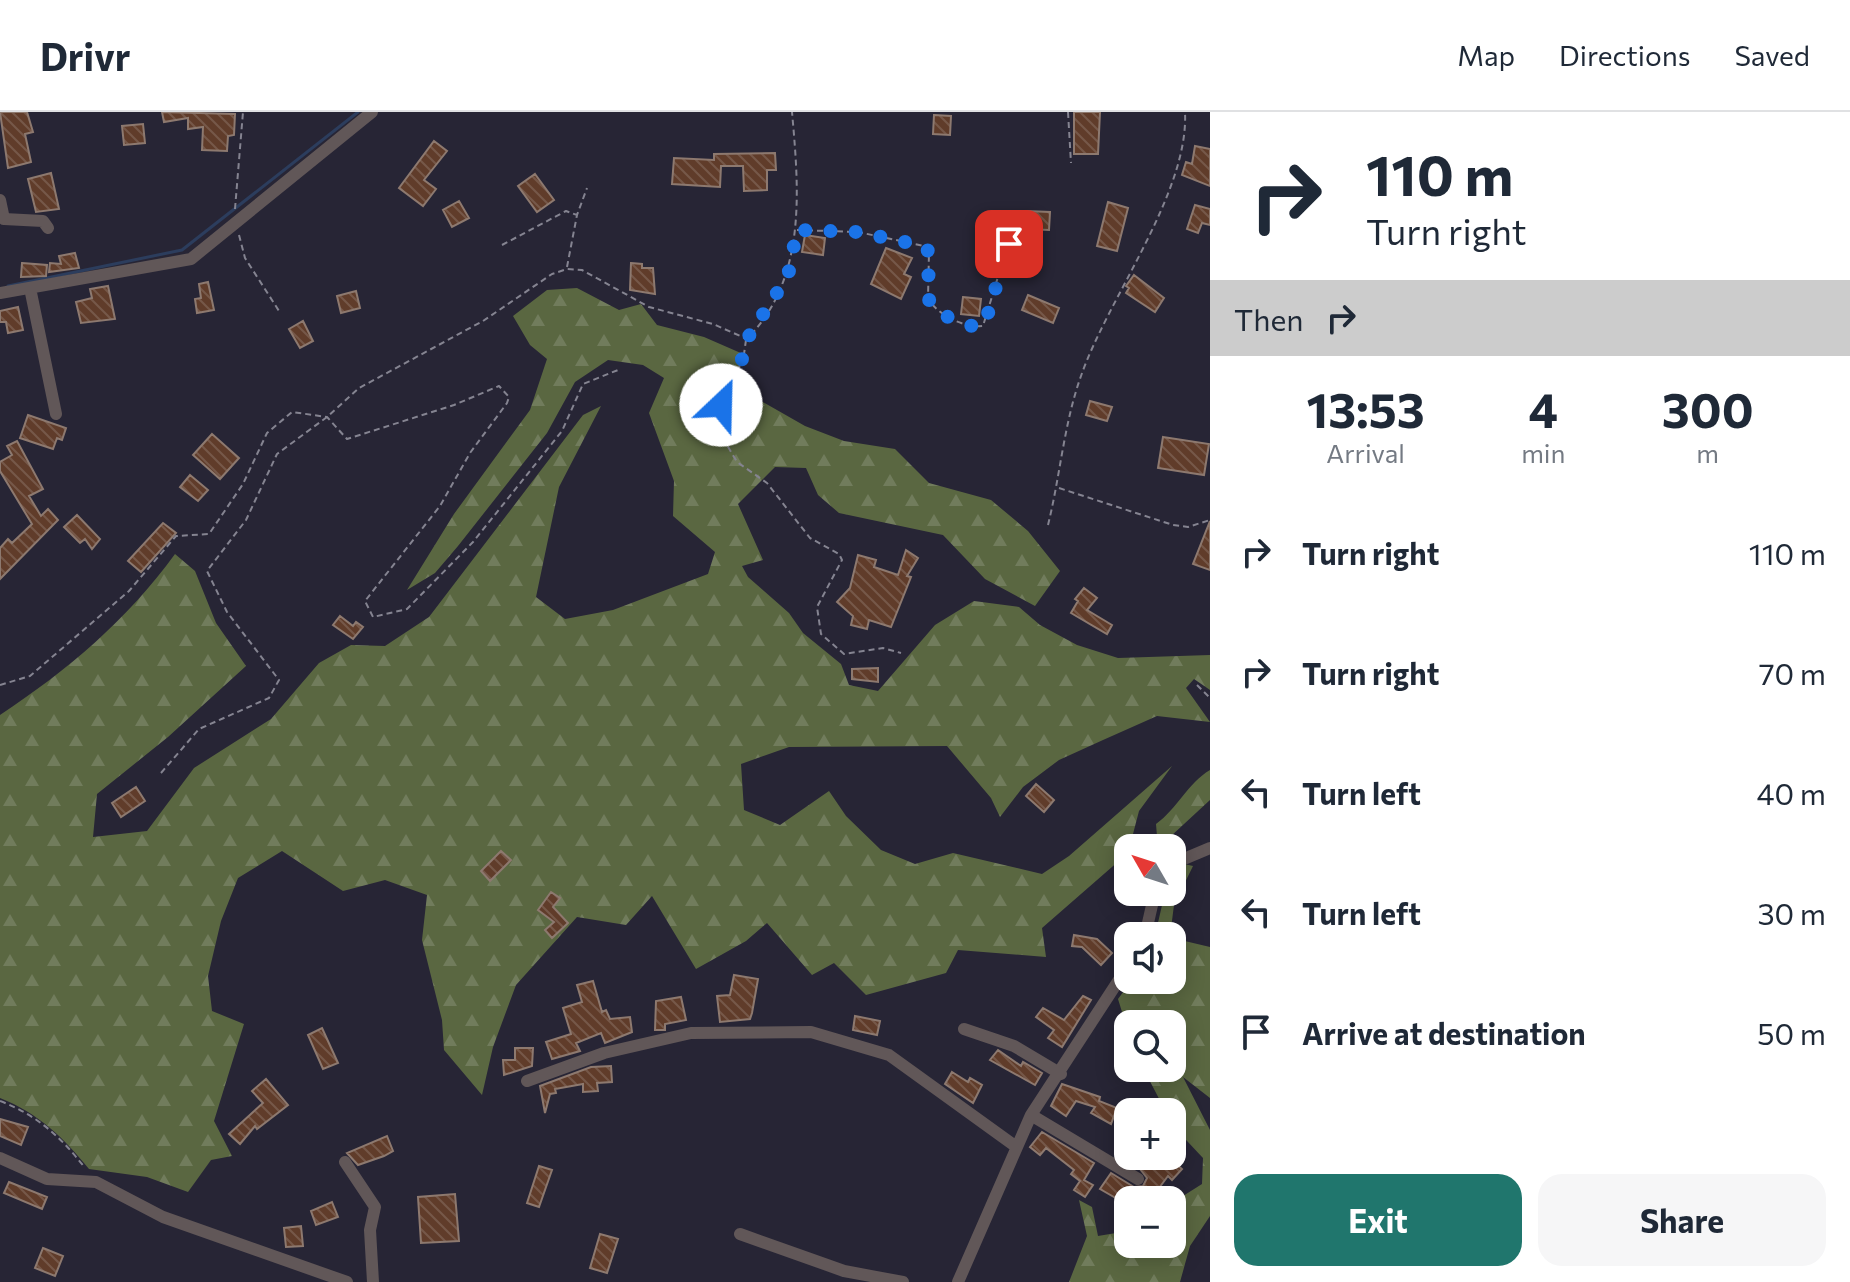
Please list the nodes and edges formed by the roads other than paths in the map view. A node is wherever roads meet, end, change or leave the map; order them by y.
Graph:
1 (372, 112) edge
2 (0, 200) edge
3 (48, 228) dead end
4 (30, 288) junction
5 (0, 293) edge
6 (56, 414) dead end
7 (1210, 848) edge
8 (1186, 858) edge
9 (1114, 989) edge
10 (964, 1029) dead end
11 (1061, 1074) junction
12 (527, 1081) dead end
13 (1031, 1115) junction
14 (1015, 1146) junction
15 (0, 1158) edge
16 (345, 1162) dead end
17 (1138, 1179) dead end
18 (740, 1234) dead end
19 (347, 1282) edge
20 (373, 1282) edge
21 (903, 1282) edge
22 (958, 1282) edge

1 - 4 street
2 - 3 street
4 - 5 street
4 - 6 street
7 - 8 street
9 - 11 street
10 - 11 street
11 - 13 street
12 - 14 street
13 - 14 street
13 - 17 street
14 - 22 street
15 - 19 street
16 - 20 street
18 - 21 street

